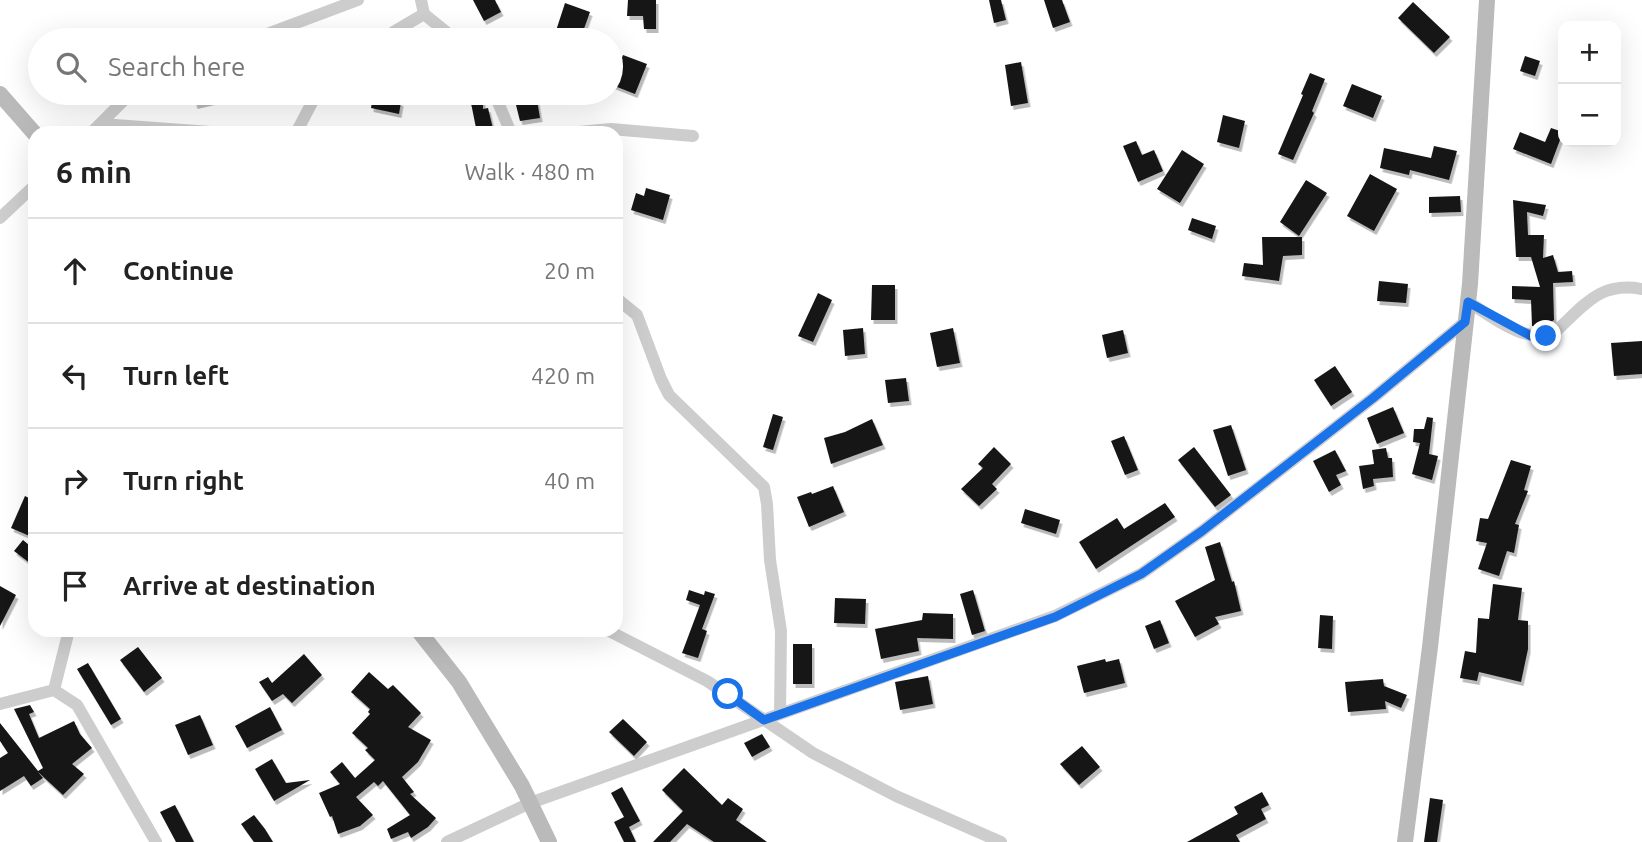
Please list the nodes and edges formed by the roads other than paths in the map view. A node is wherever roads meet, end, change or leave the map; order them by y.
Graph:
1 (358, 0) edge
2 (421, 0) edge
3 (1487, 0) edge
4 (424, 14) junction
5 (283, 28) edge
6 (400, 28) edge
7 (441, 28) edge
8 (0, 94) edge
9 (119, 105) edge
10 (311, 105) edge
11 (499, 105) edge
12 (101, 124) joint
13 (28, 126) edge
14 (128, 126) edge
15 (300, 126) edge
16 (508, 126) edge
17 (623, 130) edge
18 (693, 136) dead end
19 (28, 192) edge
20 (0, 218) edge
21 (1642, 289) edge
22 (1468, 302) junction
23 (623, 304) edge
24 (1465, 322) junction
25 (67, 637) edge
26 (424, 637) edge
27 (621, 637) edge
28 (54, 690) junction
29 (0, 704) edge
30 (779, 714) junction
31 (764, 720) junction
32 (530, 803) junction
33 (156, 842) edge
34 (447, 842) edge
35 (549, 842) edge
36 (1001, 842) edge
37 (1405, 842) edge

1 - 5 street
2 - 4 street
3 - 22 street
4 - 6 street
4 - 7 street
8 - 13 street
9 - 12 street
10 - 15 street
11 - 16 street
12 - 14 street
17 - 18 street
19 - 20 street
21 - 22 street
22 - 24 street
23 - 30 street
24 - 30 street
24 - 37 street
25 - 28 street
26 - 32 street
27 - 31 street
28 - 29 street
28 - 33 street
30 - 31 street
31 - 32 street
31 - 36 street
32 - 34 street
32 - 35 street

